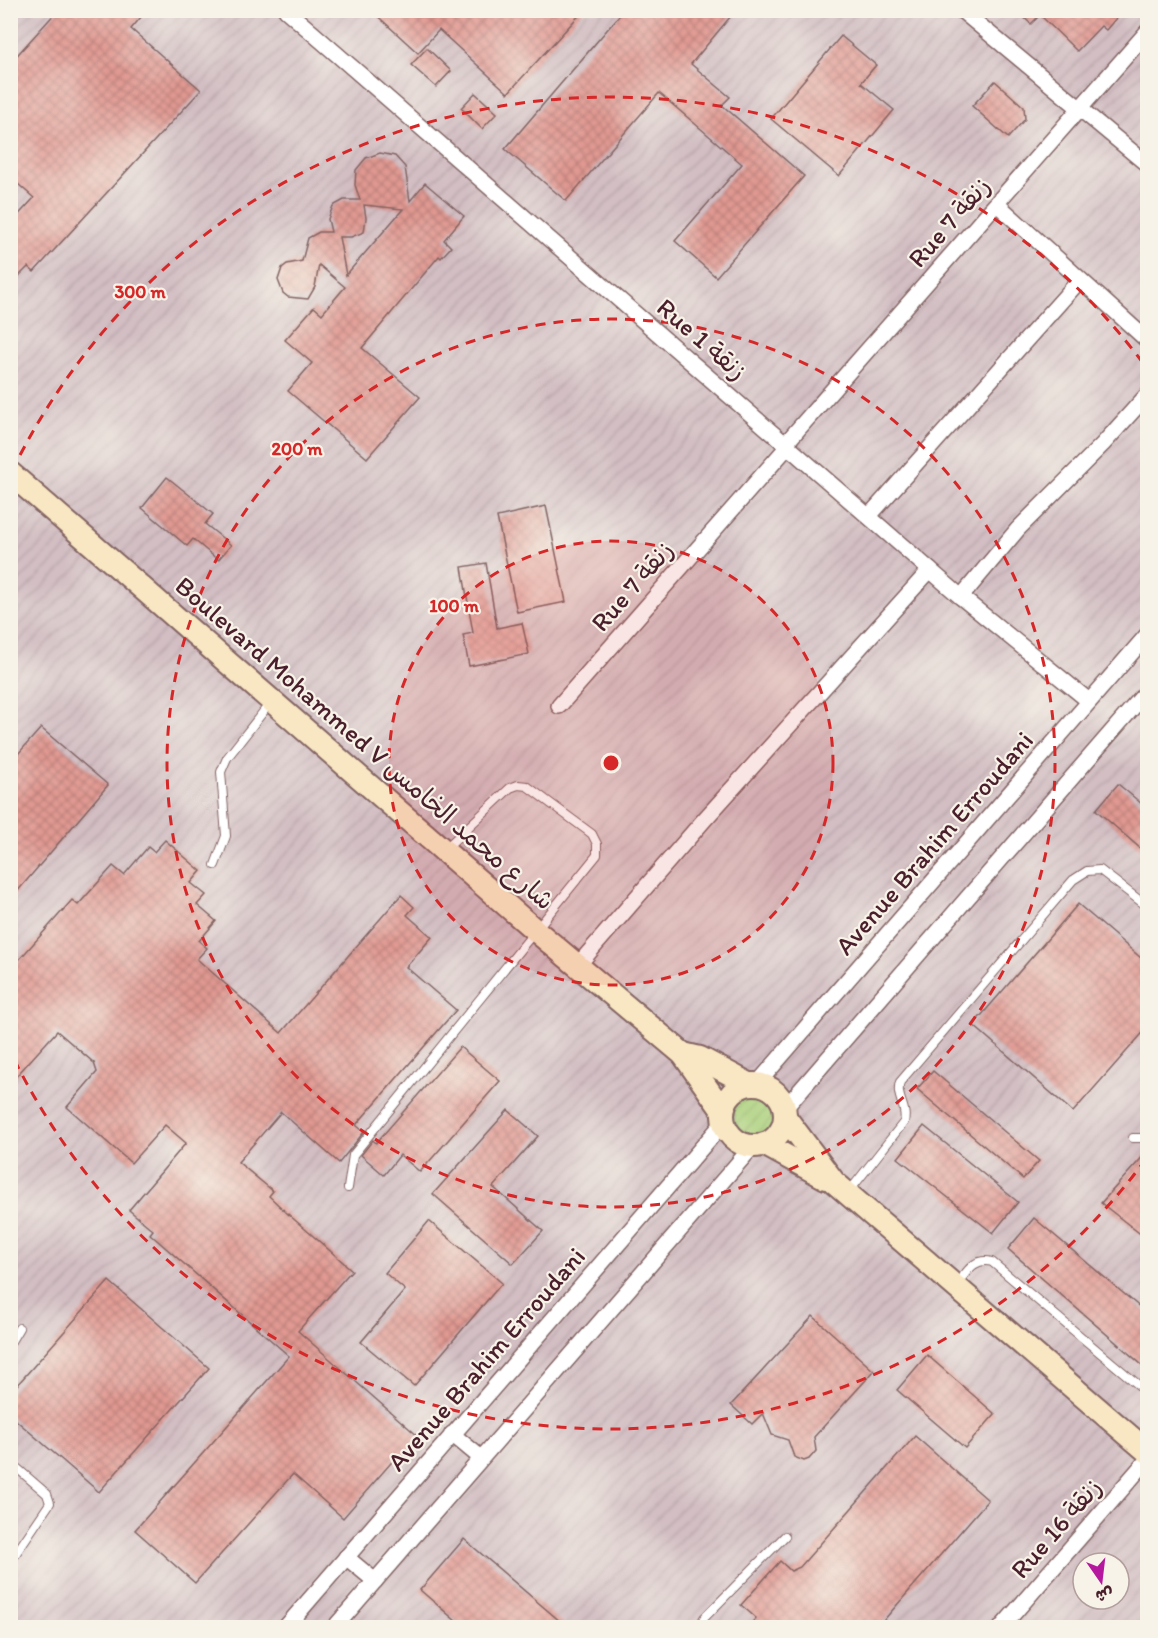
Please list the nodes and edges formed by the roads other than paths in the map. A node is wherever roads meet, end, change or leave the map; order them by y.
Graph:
1 (962, 10) edge
2 (290, 12) edge
3 (1148, 31) edge
4 (1080, 109) junction
5 (1148, 165) edge
6 (997, 204) junction
7 (1079, 281) junction
8 (1145, 332) edge
9 (1148, 394) edge
10 (788, 444) junction
11 (10, 473) edge
12 (869, 516) junction
13 (930, 570) junction
14 (962, 597) junction
15 (1148, 634) edge
16 (1148, 690) edge
17 (272, 701) junction
18 (1089, 701) junction
19 (559, 706) dead end
20 (443, 850) junction
21 (215, 865) dead end
22 (1148, 907) edge
23 (535, 930) junction
24 (578, 965) junction
25 (683, 1054) junction
26 (753, 1084) junction
27 (785, 1113) junction
28 (723, 1117) junction
29 (1133, 1138) dead end
30 (1148, 1138) edge
31 (759, 1145) junction
32 (348, 1188) dead end
33 (840, 1188) junction
34 (954, 1288) junction
35 (20, 1328) dead end
36 (10, 1343) edge
37 (1148, 1393) edge
38 (452, 1434) junction
39 (1148, 1452) edge
40 (481, 1458) junction
41 (1148, 1459) edge
42 (10, 1462) edge
43 (785, 1536) dead end
44 (346, 1557) junction
45 (10, 1562) edge
46 (375, 1581) junction
47 (285, 1628) edge
48 (334, 1628) edge
49 (699, 1628) edge
50 (1001, 1628) edge

1 - 4 street
2 - 10 street, Rue 1 زنقة
3 - 4 street, Rue 7 زنقة
4 - 5 street
4 - 6 street, Rue 7 زنقة
6 - 7 street
6 - 10 street, Rue 7 زنقة
7 - 8 street
7 - 12 street
9 - 14 street
10 - 12 street, Rue 1 زنقة
10 - 19 street, Rue 7 زنقة
11 - 17 main road, Boulevard Mohammed V شارع محمد الخامس
12 - 13 street, Rue 1 زنقة
13 - 14 street, Rue 1 زنقة
13 - 24 street
14 - 18 street, Rue 1 زنقة
15 - 18 street, Avenue Brahim Erroudani
16 - 27 street
17 - 20 main road, Boulevard Mohammed V شارع محمد الخامس
17 - 21 lane
18 - 26 street, Avenue Brahim Erroudani
20 - 23 main road, Boulevard Mohammed V شارع محمد الخامس
20 - 23 lane
22 - 33 lane
23 - 24 main road, Boulevard Mohammed V شارع محمد الخامس
23 - 32 lane
24 - 25 main road, Boulevard Mohammed V شارع محمد الخامس
25 - 26 main road, Boulevard Mohammed V شارع محمد الخامس
25 - 28 main road, Boulevard Mohammed V شارع محمد الخامس
26 - 27 main road
26 - 28 main road
27 - 31 main road
27 - 33 main road
28 - 31 main road
28 - 38 street, Avenue Brahim Erroudani
29 - 30 lane
31 - 33 main road
31 - 40 street
33 - 34 main road
34 - 37 lane
34 - 39 main road
35 - 36 lane
38 - 40 street
38 - 44 street, Avenue Brahim Erroudani
40 - 46 street
41 - 50 street, Rue 16 زنقة
42 - 45 lane
43 - 49 lane
44 - 46 street
44 - 47 street, Avenue Brahim Erroudani
46 - 48 street

